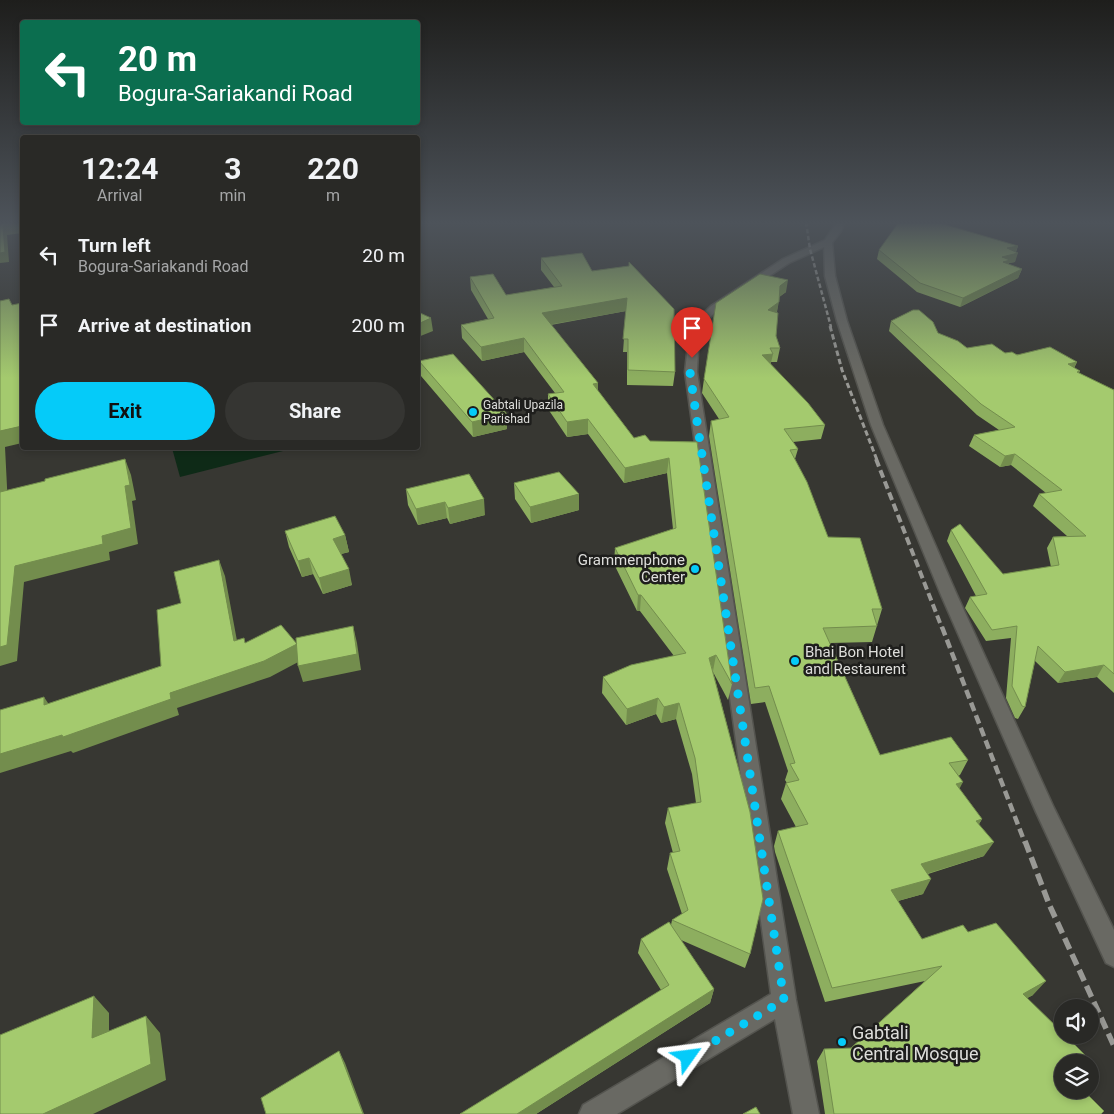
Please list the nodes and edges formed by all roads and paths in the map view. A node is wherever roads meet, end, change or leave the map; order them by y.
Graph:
1 (766, 274) edge
2 (830, 274) edge
3 (1114, 955) edge
4 (784, 1000) junction
5 (592, 1114) edge
6 (806, 1114) edge

1 - 4 main road
2 - 3 main road
4 - 5 main road
4 - 6 main road

